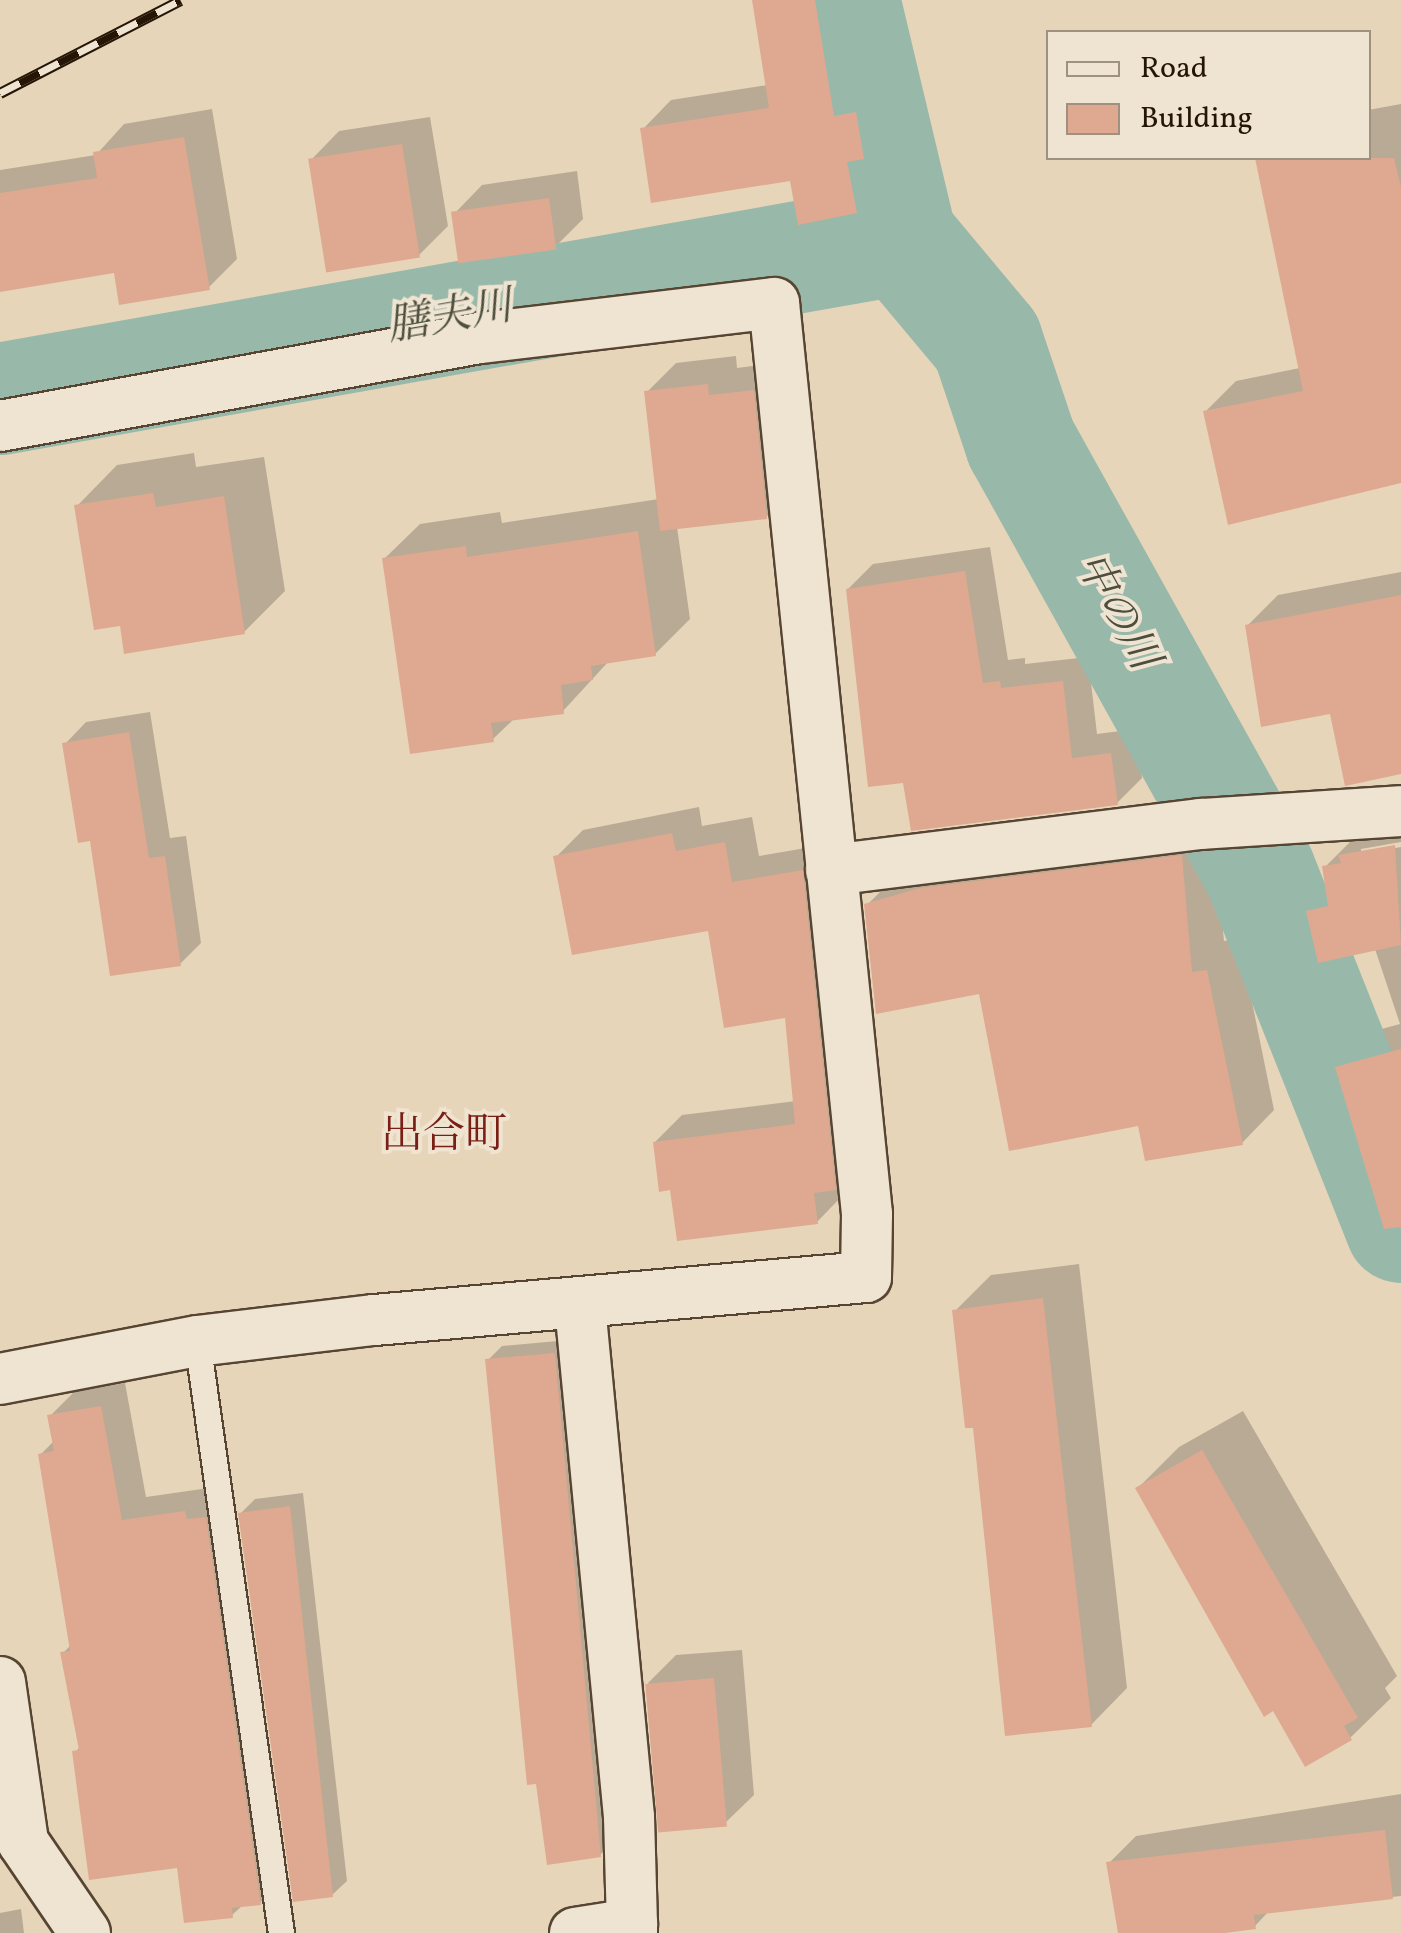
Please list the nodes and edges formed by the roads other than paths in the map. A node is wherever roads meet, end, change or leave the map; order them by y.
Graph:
1 (0, 426) edge
2 (1401, 811) edge
3 (831, 870) junction
4 (580, 1306) junction
5 (197, 1341) junction
6 (0, 1378) edge
7 (0, 1682) edge
8 (11, 1844) edge
9 (632, 1928) edge
10 (85, 1933) edge
11 (281, 1933) edge
12 (575, 1933) edge

1 - 3 street
2 - 3 street
3 - 4 street
4 - 5 street
4 - 9 street
5 - 6 street
5 - 11 lane
7 - 8 street
8 - 10 street
9 - 12 street

